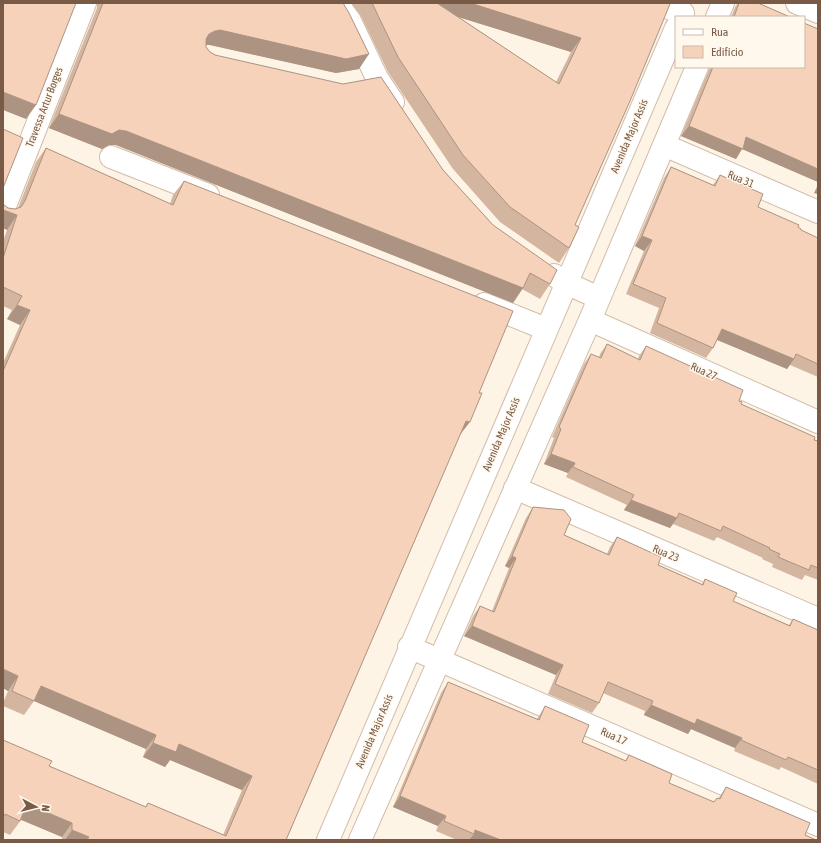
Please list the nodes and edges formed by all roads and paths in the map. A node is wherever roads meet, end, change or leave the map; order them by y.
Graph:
1 (85, 3) edge
2 (337, 3) edge
3 (654, 3) edge
4 (723, 3) edge
5 (796, 3) edge
6 (818, 12) edge
7 (681, 15) edge
8 (717, 16) edge
9 (675, 29) edge
10 (697, 68) edge
11 (404, 118) edge
12 (664, 146) junction
13 (111, 157) dead end
14 (229, 203) edge
15 (3, 211) edge
16 (818, 212) edge
17 (535, 261) edge
18 (566, 283) junction
19 (465, 297) edge
20 (599, 298) junction
21 (590, 320) junction
22 (546, 329) junction
23 (818, 422) edge
24 (515, 488) junction
25 (818, 619) edge
26 (409, 648) junction
27 (438, 660) junction
28 (818, 826) edge
29 (367, 838) edge
30 (328, 840) edge

1 - 15 street, Travessa Artur Borges
2 - 11 street
3 - 7 street
4 - 8 street
5 - 6 street
9 - 18 street, Avenida Major Assis
10 - 12 street
12 - 16 street, Rua 31
12 - 20 street
13 - 14 street
17 - 18 street
18 - 20 street
18 - 22 street, Avenida Major Assis
19 - 22 street
20 - 21 street
21 - 23 street, Rua 27
21 - 24 street
22 - 26 street, Avenida Major Assis
24 - 25 street, Rua 23
24 - 27 street
26 - 27 street, Rua 17
26 - 30 street, Avenida Major Assis
27 - 28 street, Rua 17
27 - 29 street

